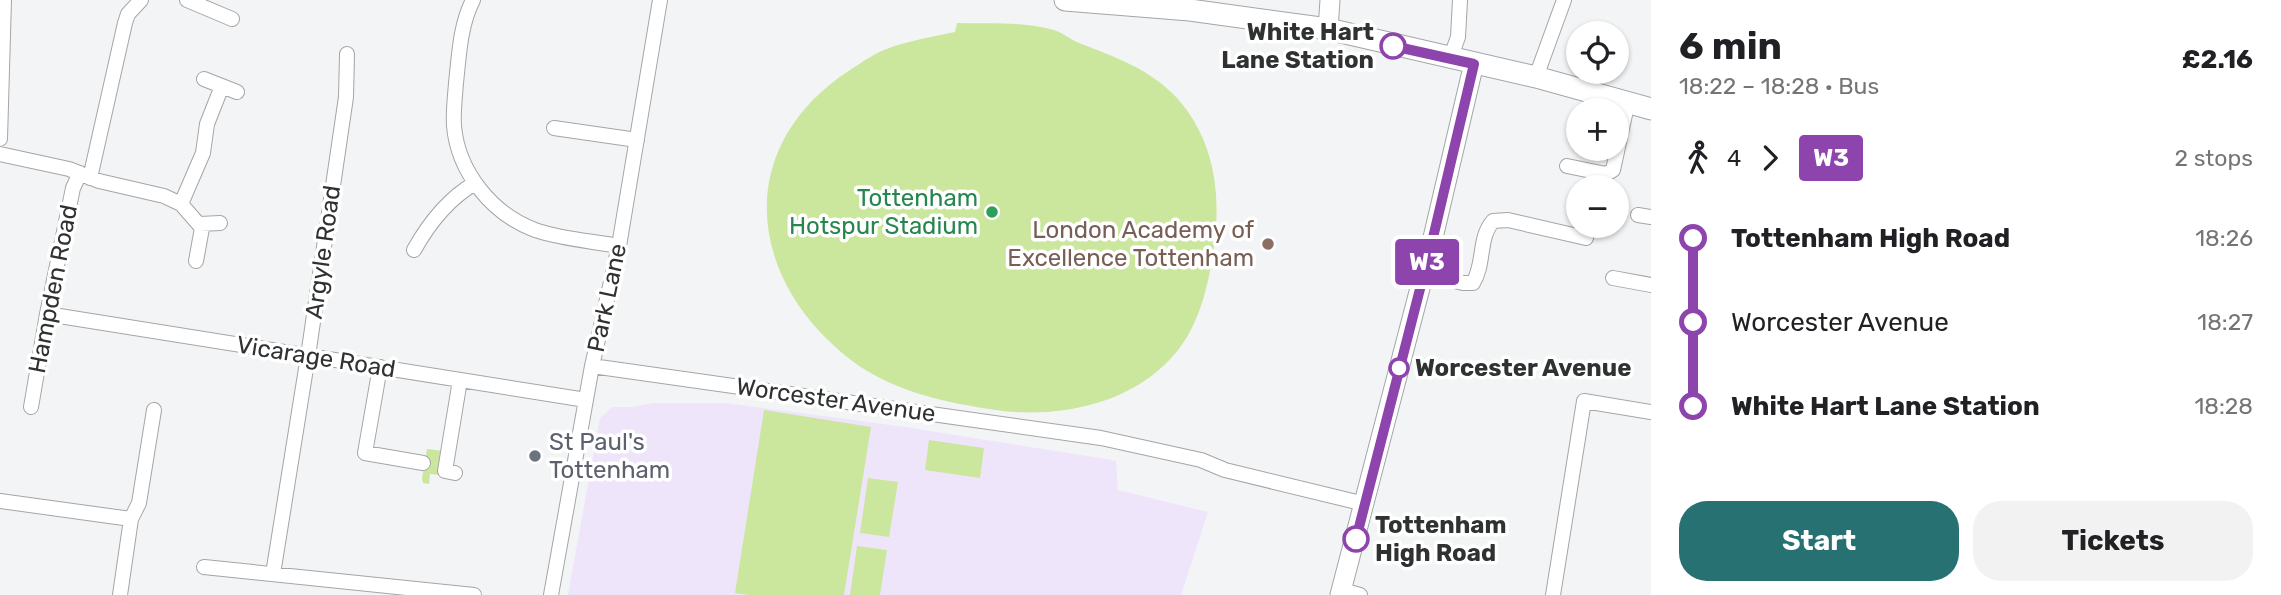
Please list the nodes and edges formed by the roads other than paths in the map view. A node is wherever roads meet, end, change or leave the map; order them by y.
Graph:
1 (4, 0) edge
2 (141, 0) edge
3 (187, 0) edge
4 (473, 0) edge
5 (660, 0) edge
6 (1065, 0) edge
7 (1330, 0) edge
8 (1461, 0) edge
9 (1564, 0) edge
10 (1148, 3) edge
11 (232, 19) dead end
12 (1328, 29) junction
13 (347, 54) dead end
14 (1450, 59) junction
15 (1474, 64) junction
16 (1535, 77) junction
17 (204, 79) dead end
18 (222, 86) junction
19 (237, 92) dead end
20 (1616, 98) edge
21 (1629, 101) edge
22 (1651, 109) edge
23 (554, 128) dead end
24 (0, 139) edge
25 (638, 141) junction
26 (0, 154) edge
27 (1567, 166) dead end
28 (85, 175) junction
29 (1591, 175) edge
30 (475, 183) junction
31 (181, 204) junction
32 (220, 223) dead end
33 (200, 224) junction
34 (1566, 233) edge
35 (619, 246) junction
36 (414, 250) dead end
37 (196, 261) dead end
38 (1424, 274) junction
39 (1613, 278) dead end
40 (1651, 285) edge
41 (47, 314) junction
42 (308, 356) junction
43 (592, 366) junction
44 (380, 367) junction
45 (460, 380) junction
46 (586, 400) junction
47 (31, 407) dead end
48 (155, 410) dead end
49 (1651, 412) edge
50 (423, 463) dead end
51 (455, 472) dead end
52 (0, 501) edge
53 (1365, 504) junction
54 (131, 519) junction
55 (204, 567) dead end
56 (273, 574) junction
57 (1347, 593) edge
58 (120, 595) edge
59 (474, 595) edge
60 (551, 595) edge
61 (1553, 595) edge

1 - 24 street
2 - 28 street, Hampden Road
3 - 11 street
4 - 30 street
5 - 25 street, Park Lane
6 - 10 main road
7 - 12 street
8 - 14 street
9 - 16 street
10 - 12 main road
12 - 14 main road
13 - 42 street, Argyle Road
14 - 15 main road
15 - 16 main road
15 - 38 street
16 - 20 main road
17 - 18 street
18 - 19 street
18 - 31 street
21 - 22 main road
23 - 25 street
25 - 35 street, Park Lane
26 - 28 street
27 - 29 street
28 - 31 street
28 - 41 street, Hampden Road
30 - 35 street
30 - 36 street
31 - 33 street
32 - 33 street
33 - 37 street
34 - 38 street
35 - 43 street, Park Lane
38 - 53 street
39 - 40 street
41 - 42 street, Vicarage Road
41 - 47 street, Hampden Road
42 - 44 street, Vicarage Road
42 - 56 street, Argyle Road
43 - 46 street, Park Lane
43 - 53 street, Worcester Avenue
44 - 45 street, Vicarage Road
44 - 50 street
45 - 46 street, Vicarage Road
45 - 51 street
46 - 60 street, Park Lane
48 - 54 street
49 - 61 street
52 - 54 street
53 - 57 street
54 - 58 street
55 - 56 street
56 - 59 street

